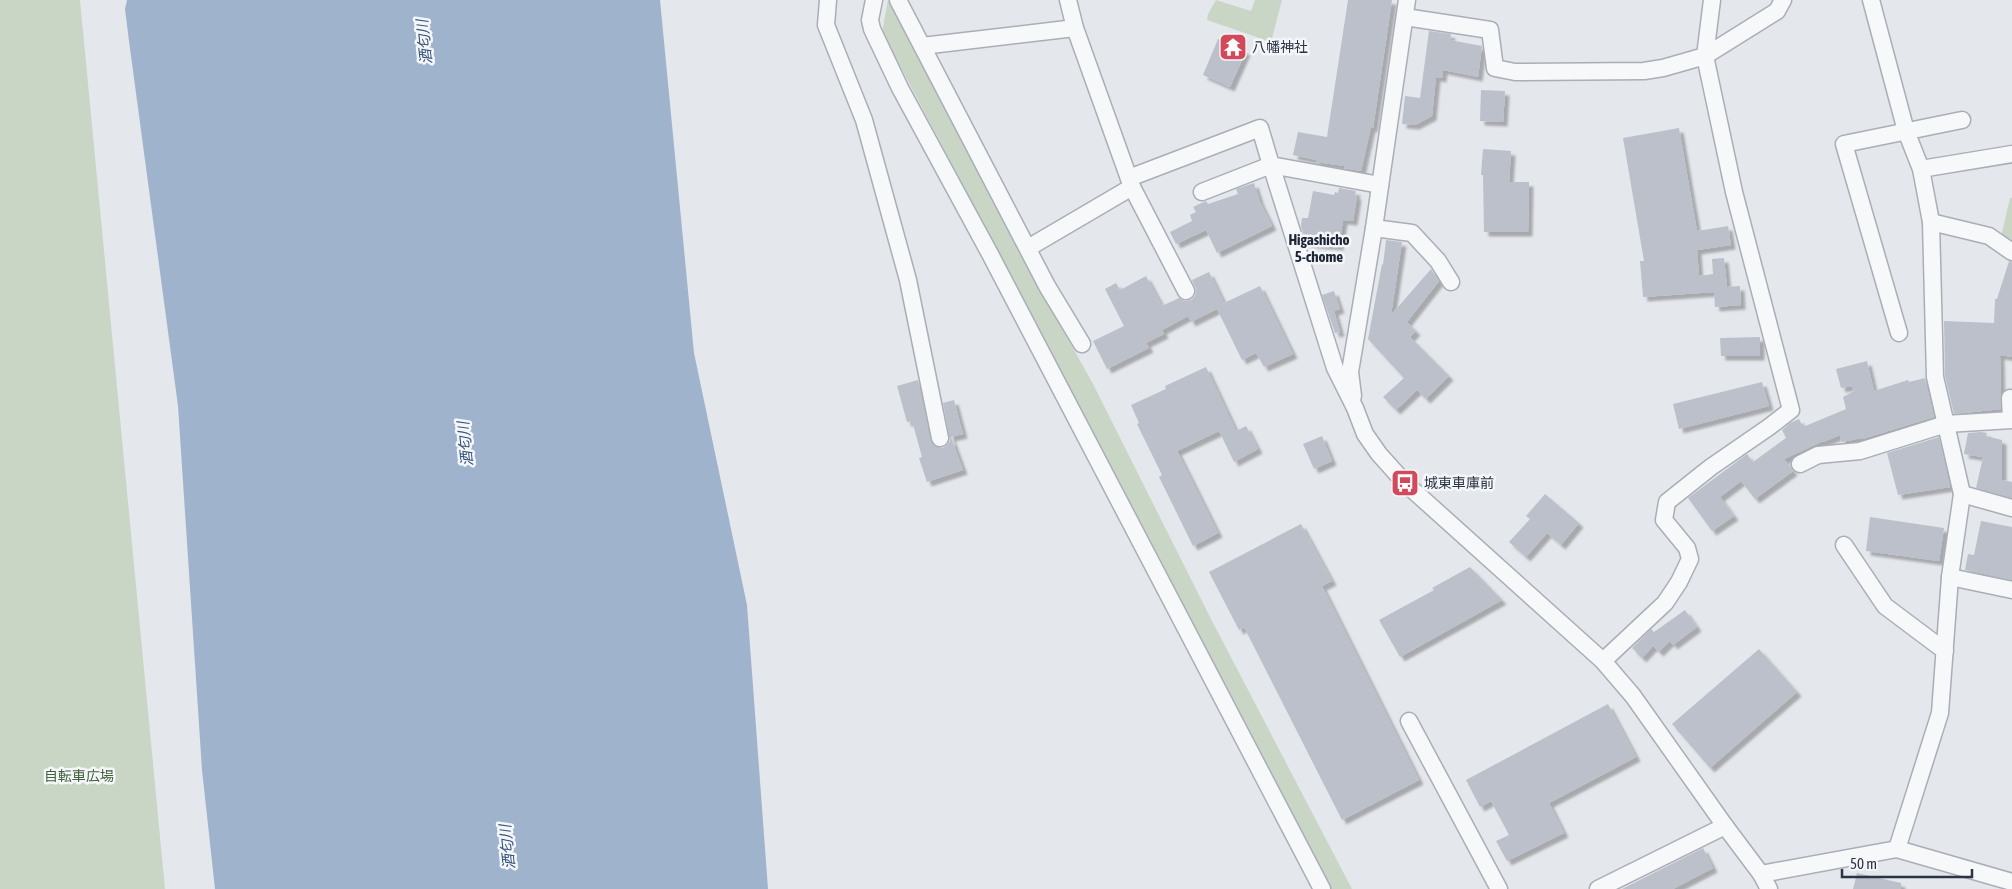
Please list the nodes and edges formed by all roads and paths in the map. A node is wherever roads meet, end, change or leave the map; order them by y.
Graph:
1 (828, 0) edge
2 (874, 0) edge
3 (898, 0) edge
4 (1068, 0) edge
5 (1407, 0) edge
6 (1712, 0) edge
7 (1783, 0) edge
8 (1870, 0) edge
9 (1405, 17) junction
10 (1074, 28) junction
11 (922, 46) junction
12 (1705, 56) junction
13 (1962, 120) dead end
14 (1906, 130) junction
15 (2012, 154) edge
16 (1271, 166) junction
17 (1921, 169) junction
18 (1131, 182) junction
19 (1380, 185) junction
20 (1202, 192) dead end
21 (1931, 222) junction
22 (1374, 228) junction
23 (1028, 248) junction
24 (2012, 252) edge
25 (1452, 282) dead end
26 (1186, 290) dead end
27 (1899, 333) dead end
28 (1082, 344) dead end
29 (2010, 398) dead end
30 (1355, 408) junction
31 (2012, 420) edge
32 (1946, 424) junction
33 (940, 438) dead end
34 (1800, 464) dead end
35 (1962, 494) junction
36 (2012, 508) edge
37 (1844, 544) dead end
38 (1950, 577) junction
39 (2012, 590) edge
40 (1945, 652) junction
41 (1603, 660) junction
42 (1409, 722) dead end
43 (1725, 826) junction
44 (1896, 849) junction
45 (1765, 882) edge
46 (2012, 882) edge
47 (1322, 889) edge
48 (1499, 889) edge
49 (1598, 889) edge

1 - 33 street
2 - 47 street
3 - 11 street
4 - 10 street
5 - 9 street
6 - 12 street
7 - 12 street
8 - 14 street
9 - 12 street
9 - 19 street
10 - 11 street
10 - 18 street
11 - 23 street
12 - 41 street
13 - 14 street
14 - 17 street
14 - 27 street
15 - 17 street
16 - 18 street
16 - 19 street
16 - 20 street
16 - 30 street
17 - 21 street
18 - 23 street
18 - 26 street
19 - 22 street
21 - 24 street
21 - 32 street
22 - 25 street
22 - 30 street
23 - 28 street
29 - 31 street
30 - 41 street
31 - 32 street
32 - 34 street
32 - 35 street
35 - 36 street
35 - 38 street
37 - 40 street
38 - 39 street
38 - 40 street
40 - 44 street
41 - 43 street
42 - 48 street
43 - 45 street
43 - 49 street
44 - 45 street
44 - 46 street

